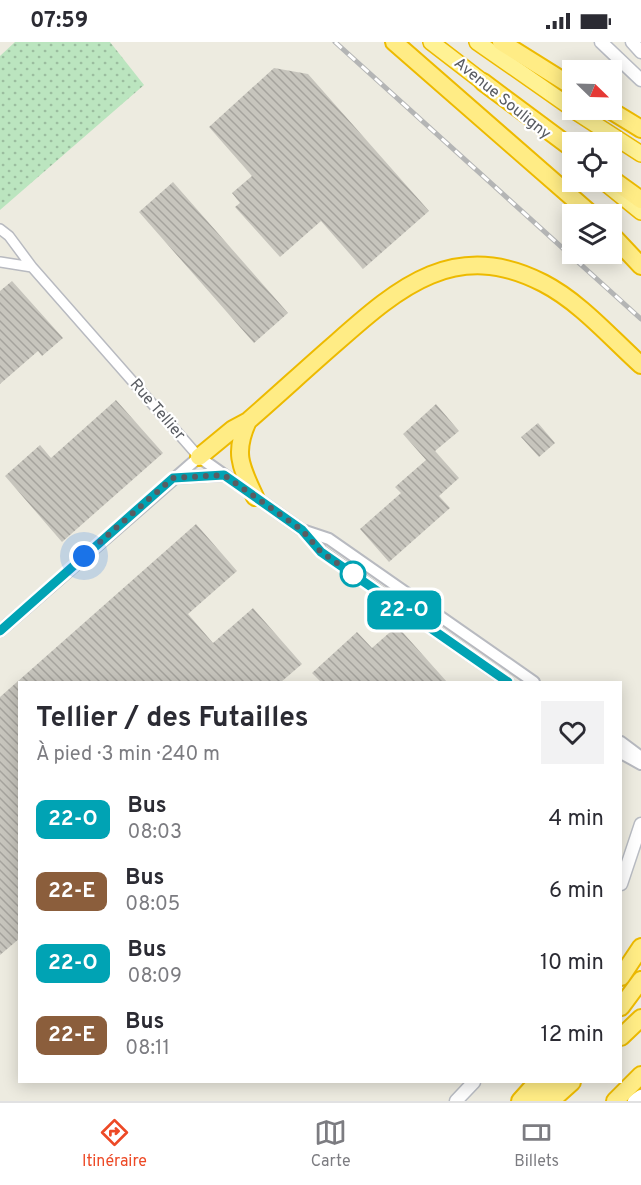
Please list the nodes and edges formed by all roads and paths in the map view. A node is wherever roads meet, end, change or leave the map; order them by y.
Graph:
1 (394, 42) edge
2 (431, 42) edge
3 (477, 42) edge
4 (501, 42) edge
5 (601, 42) edge
6 (632, 42) edge
7 (641, 52) edge
8 (562, 80) edge
9 (641, 80) edge
10 (483, 82) junction
11 (562, 101) edge
12 (622, 117) edge
13 (590, 120) edge
14 (641, 129) edge
15 (562, 141) edge
16 (562, 147) edge
17 (641, 154) edge
18 (622, 186) edge
19 (616, 192) edge
20 (641, 200) edge
21 (580, 204) edge
22 (641, 212) edge
23 (0, 229) edge
24 (622, 246) edge
25 (0, 262) edge
26 (641, 266) edge
27 (32, 267) junction
28 (641, 364) edge
29 (248, 421) junction
30 (199, 457) junction
31 (224, 475) junction
32 (173, 478) junction
33 (255, 497) junction
34 (302, 530) junction
35 (0, 631) edge
36 (507, 681) edge
37 (533, 681) edge
38 (622, 743) edge
39 (622, 754) edge
40 (641, 757) edge
41 (641, 764) edge
42 (641, 824) edge
43 (622, 881) edge
44 (641, 947) edge
45 (622, 976) edge
46 (641, 980) edge
47 (622, 1006) edge
48 (641, 1018) edge
49 (622, 1036) edge
50 (641, 1075) edge
51 (473, 1083) edge
52 (536, 1083) edge
53 (555, 1083) edge
54 (571, 1083) edge
55 (641, 1096) edge
56 (456, 1101) edge
57 (520, 1101) edge
58 (536, 1101) edge
59 (551, 1101) edge
60 (615, 1101) edge
61 (634, 1101) edge

1 - 21 highway
2 - 10 highway, Avenue Souligny
3 - 11 highway, Avenue Souligny
4 - 8 highway
5 - 9 main road
6 - 7 main road
10 - 15 highway
10 - 16 highway, Avenue Souligny
12 - 14 highway
13 - 17 highway, Avenue Souligny
18 - 20 highway
19 - 22 highway
23 - 27 street, Rue Tellier
24 - 26 highway
25 - 27 street
27 - 30 street, Rue Tellier
28 - 29 highway
29 - 30 highway
29 - 33 highway
30 - 31 street, Rue Tellier
30 - 32 street
31 - 32 street
31 - 33 street, Rue Tellier
32 - 35 street
33 - 34 street, Rue Tellier
34 - 36 street, Rue Tellier
34 - 37 street, Rue Tellier
38 - 40 street
39 - 41 street
42 - 43 main road
44 - 45 highway
46 - 47 highway
48 - 49 highway
50 - 60 highway
51 - 56 main road
52 - 57 highway
53 - 58 highway
54 - 59 highway
55 - 61 main road

